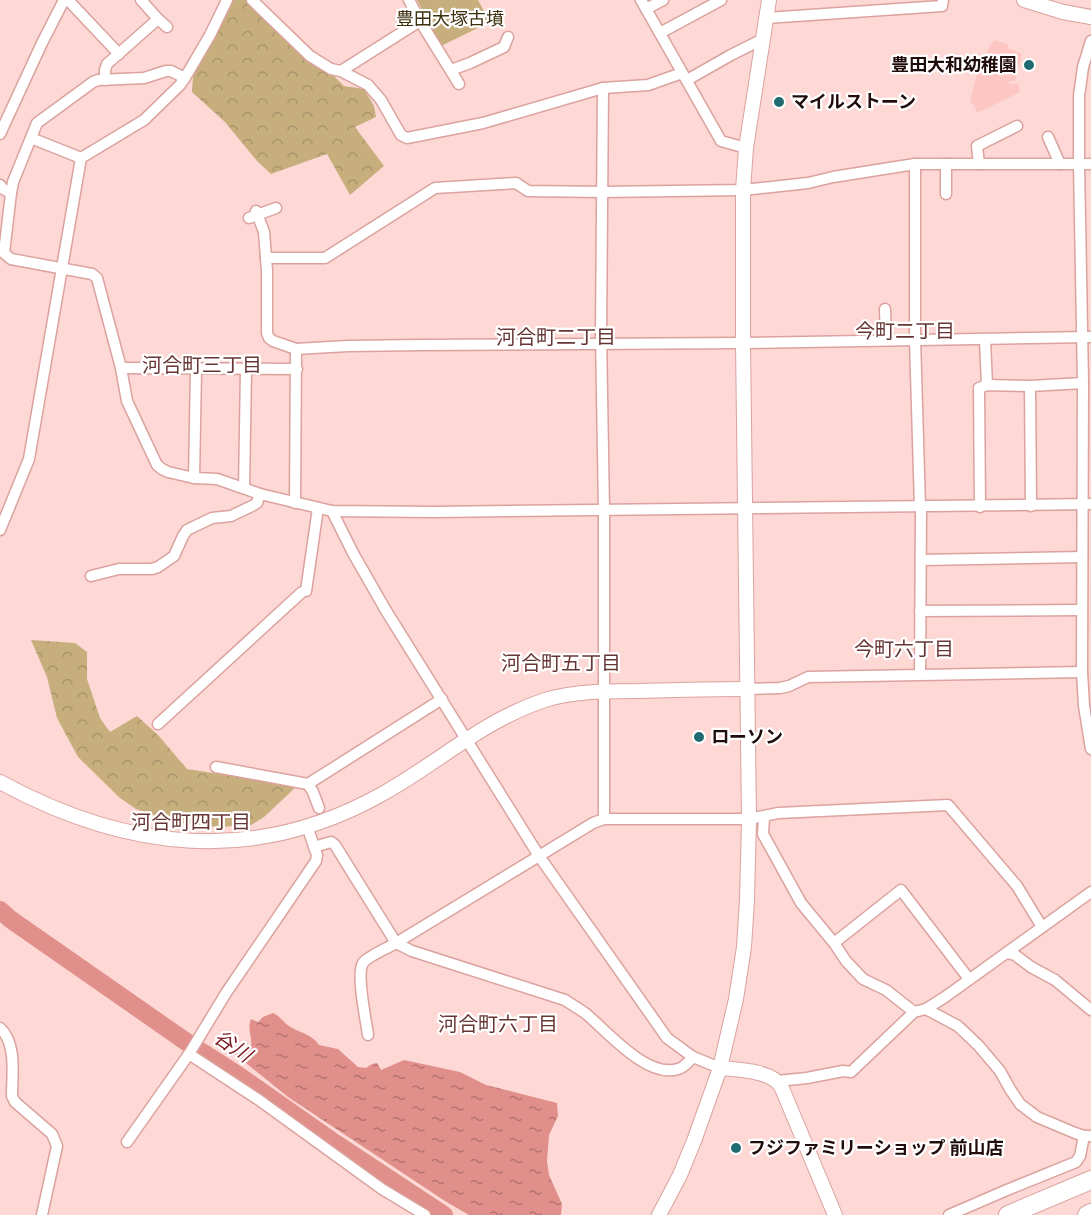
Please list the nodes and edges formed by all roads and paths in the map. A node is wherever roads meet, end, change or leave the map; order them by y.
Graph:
1 (63, 0) edge
2 (68, 0) edge
3 (141, 0) edge
4 (227, 0) edge
5 (252, 0) edge
6 (409, 0) edge
7 (663, 0) edge
8 (721, 0) edge
9 (769, 0) edge
10 (943, 0) edge
11 (1023, 0) edge
12 (643, 5) edge
13 (1091, 17) edge
14 (766, 18) junction
15 (158, 19) junction
16 (420, 21) junction
17 (167, 27) dead end
18 (660, 33) junction
19 (508, 37) dead end
20 (763, 39) junction
21 (1091, 41) edge
22 (118, 54) junction
23 (450, 70) junction
24 (341, 71) junction
25 (684, 77) junction
26 (185, 78) junction
27 (105, 80) junction
28 (459, 84) dead end
29 (603, 88) junction
30 (1017, 126) dead end
31 (0, 134) edge
32 (1048, 137) dead end
33 (32, 138) junction
34 (746, 148) junction
35 (81, 158) junction
36 (915, 164) junction
37 (946, 164) junction
38 (979, 164) junction
39 (1060, 164) junction
40 (1079, 164) junction
41 (1091, 164) edge
42 (0, 185) edge
43 (743, 190) junction
44 (602, 192) junction
45 (11, 193) junction
46 (946, 195) dead end
47 (276, 208) dead end
48 (266, 258) junction
49 (1086, 260) edge
50 (62, 268) junction
51 (885, 309) dead end
52 (1086, 338) edge
53 (915, 339) junction
54 (886, 340) junction
55 (985, 340) junction
56 (601, 343) junction
57 (743, 343) junction
58 (296, 350) junction
59 (121, 368) junction
60 (297, 369) junction
61 (196, 370) junction
62 (246, 370) junction
63 (1083, 383) junction
64 (987, 385) junction
65 (1029, 386) junction
66 (194, 478) junction
67 (244, 488) junction
68 (260, 494) junction
69 (295, 503) junction
70 (1087, 504) edge
71 (1031, 506) junction
72 (920, 507) junction
73 (980, 507) junction
74 (318, 508) junction
75 (746, 508) junction
76 (604, 510) junction
77 (332, 511) junction
78 (0, 530) edge
79 (1082, 557) junction
80 (921, 560) junction
81 (91, 576) dead end
82 (1082, 610) junction
83 (920, 611) junction
84 (1082, 672) junction
85 (920, 674) junction
86 (748, 688) junction
87 (604, 692) junction
88 (442, 699) junction
89 (158, 724) dead end
90 (466, 739) junction
91 (1091, 749) edge
92 (216, 767) dead end
93 (0, 782) edge
94 (308, 784) junction
95 (319, 808) dead end
96 (764, 817) junction
97 (604, 819) junction
98 (749, 819) junction
99 (307, 826) junction
100 (314, 848) junction
101 (539, 856) junction
102 (1091, 892) edge
103 (1042, 927) junction
104 (396, 943) junction
105 (834, 943) junction
106 (1006, 953) junction
107 (969, 980) junction
108 (926, 1009) junction
109 (1091, 1010) edge
110 (914, 1012) junction
111 (0, 1028) edge
112 (368, 1035) dead end
113 (192, 1049) junction
114 (693, 1057) junction
115 (720, 1068) junction
116 (777, 1080) junction
117 (1087, 1136) edge
118 (127, 1142) dead end
119 (1091, 1180) edge
120 (42, 1215) edge
121 (425, 1215) edge
122 (659, 1215) edge
123 (835, 1215) edge
124 (949, 1215) edge
125 (1008, 1215) edge

1 - 31 street
2 - 22 street
3 - 15 street
4 - 26 street
5 - 24 street
6 - 16 street
7 - 12 street
8 - 18 street
9 - 14 street
10 - 14 street
11 - 13 street
12 - 18 street
14 - 20 street
15 - 17 street
15 - 22 street
16 - 23 street
16 - 24 street
18 - 25 street
19 - 23 street
20 - 25 street
20 - 34 street
21 - 40 street
22 - 27 street
23 - 28 street
24 - 29 street
25 - 29 street
25 - 34 street
26 - 27 street
26 - 35 street
27 - 33 street
29 - 44 street
30 - 38 street
32 - 39 street
33 - 35 street
33 - 45 street
34 - 43 street
35 - 50 street
36 - 37 street
36 - 43 street
36 - 53 street
37 - 38 street
37 - 46 street
38 - 39 street
39 - 40 street
40 - 41 street
40 - 49 street
42 - 45 street
43 - 44 street
43 - 57 street
44 - 48 street
44 - 56 street
45 - 50 street
47 - 48 street
48 - 58 street
49 - 52 street
50 - 59 street
50 - 78 street
51 - 54 street
52 - 55 street
52 - 63 street
53 - 54 street
53 - 55 street
53 - 72 street
54 - 57 street
55 - 64 street
56 - 57 street
56 - 58 street
56 - 76 street
57 - 75 street
58 - 60 street
59 - 61 street
59 - 66 street
60 - 62 street
60 - 69 street
61 - 62 street
61 - 66 street
62 - 67 street
63 - 65 street
63 - 70 street
64 - 65 street
64 - 73 street
65 - 71 street
66 - 67 street
67 - 68 street
68 - 69 street
68 - 81 street
69 - 74 street
70 - 71 street
70 - 79 street
71 - 73 street
72 - 73 street
72 - 75 street
72 - 80 street
74 - 77 street
74 - 89 street
75 - 76 street
75 - 86 street
76 - 77 street
76 - 87 street
77 - 88 street
79 - 80 street
79 - 82 street
80 - 83 street
82 - 83 street
82 - 84 street
83 - 85 street
84 - 85 street
84 - 91 street
85 - 86 street
86 - 87 street
86 - 98 street
87 - 90 street
87 - 97 street
88 - 90 street
88 - 94 street
90 - 99 street
90 - 101 street
92 - 94 street
93 - 99 street
94 - 95 street
96 - 98 street
96 - 103 street
96 - 105 street
97 - 98 street
97 - 101 street
98 - 115 street
99 - 100 street
100 - 104 street
100 - 113 street
101 - 104 street
101 - 114 street
102 - 103 street
103 - 106 street
104 - 112 street
104 - 114 street
105 - 107 street
105 - 110 street
106 - 107 street
106 - 109 street
107 - 108 street
108 - 110 street
108 - 117 street
110 - 116 street
111 - 120 street
113 - 118 street
113 - 121 street
114 - 115 street
115 - 116 street
115 - 122 street
116 - 123 street
117 - 124 street
119 - 125 highway

